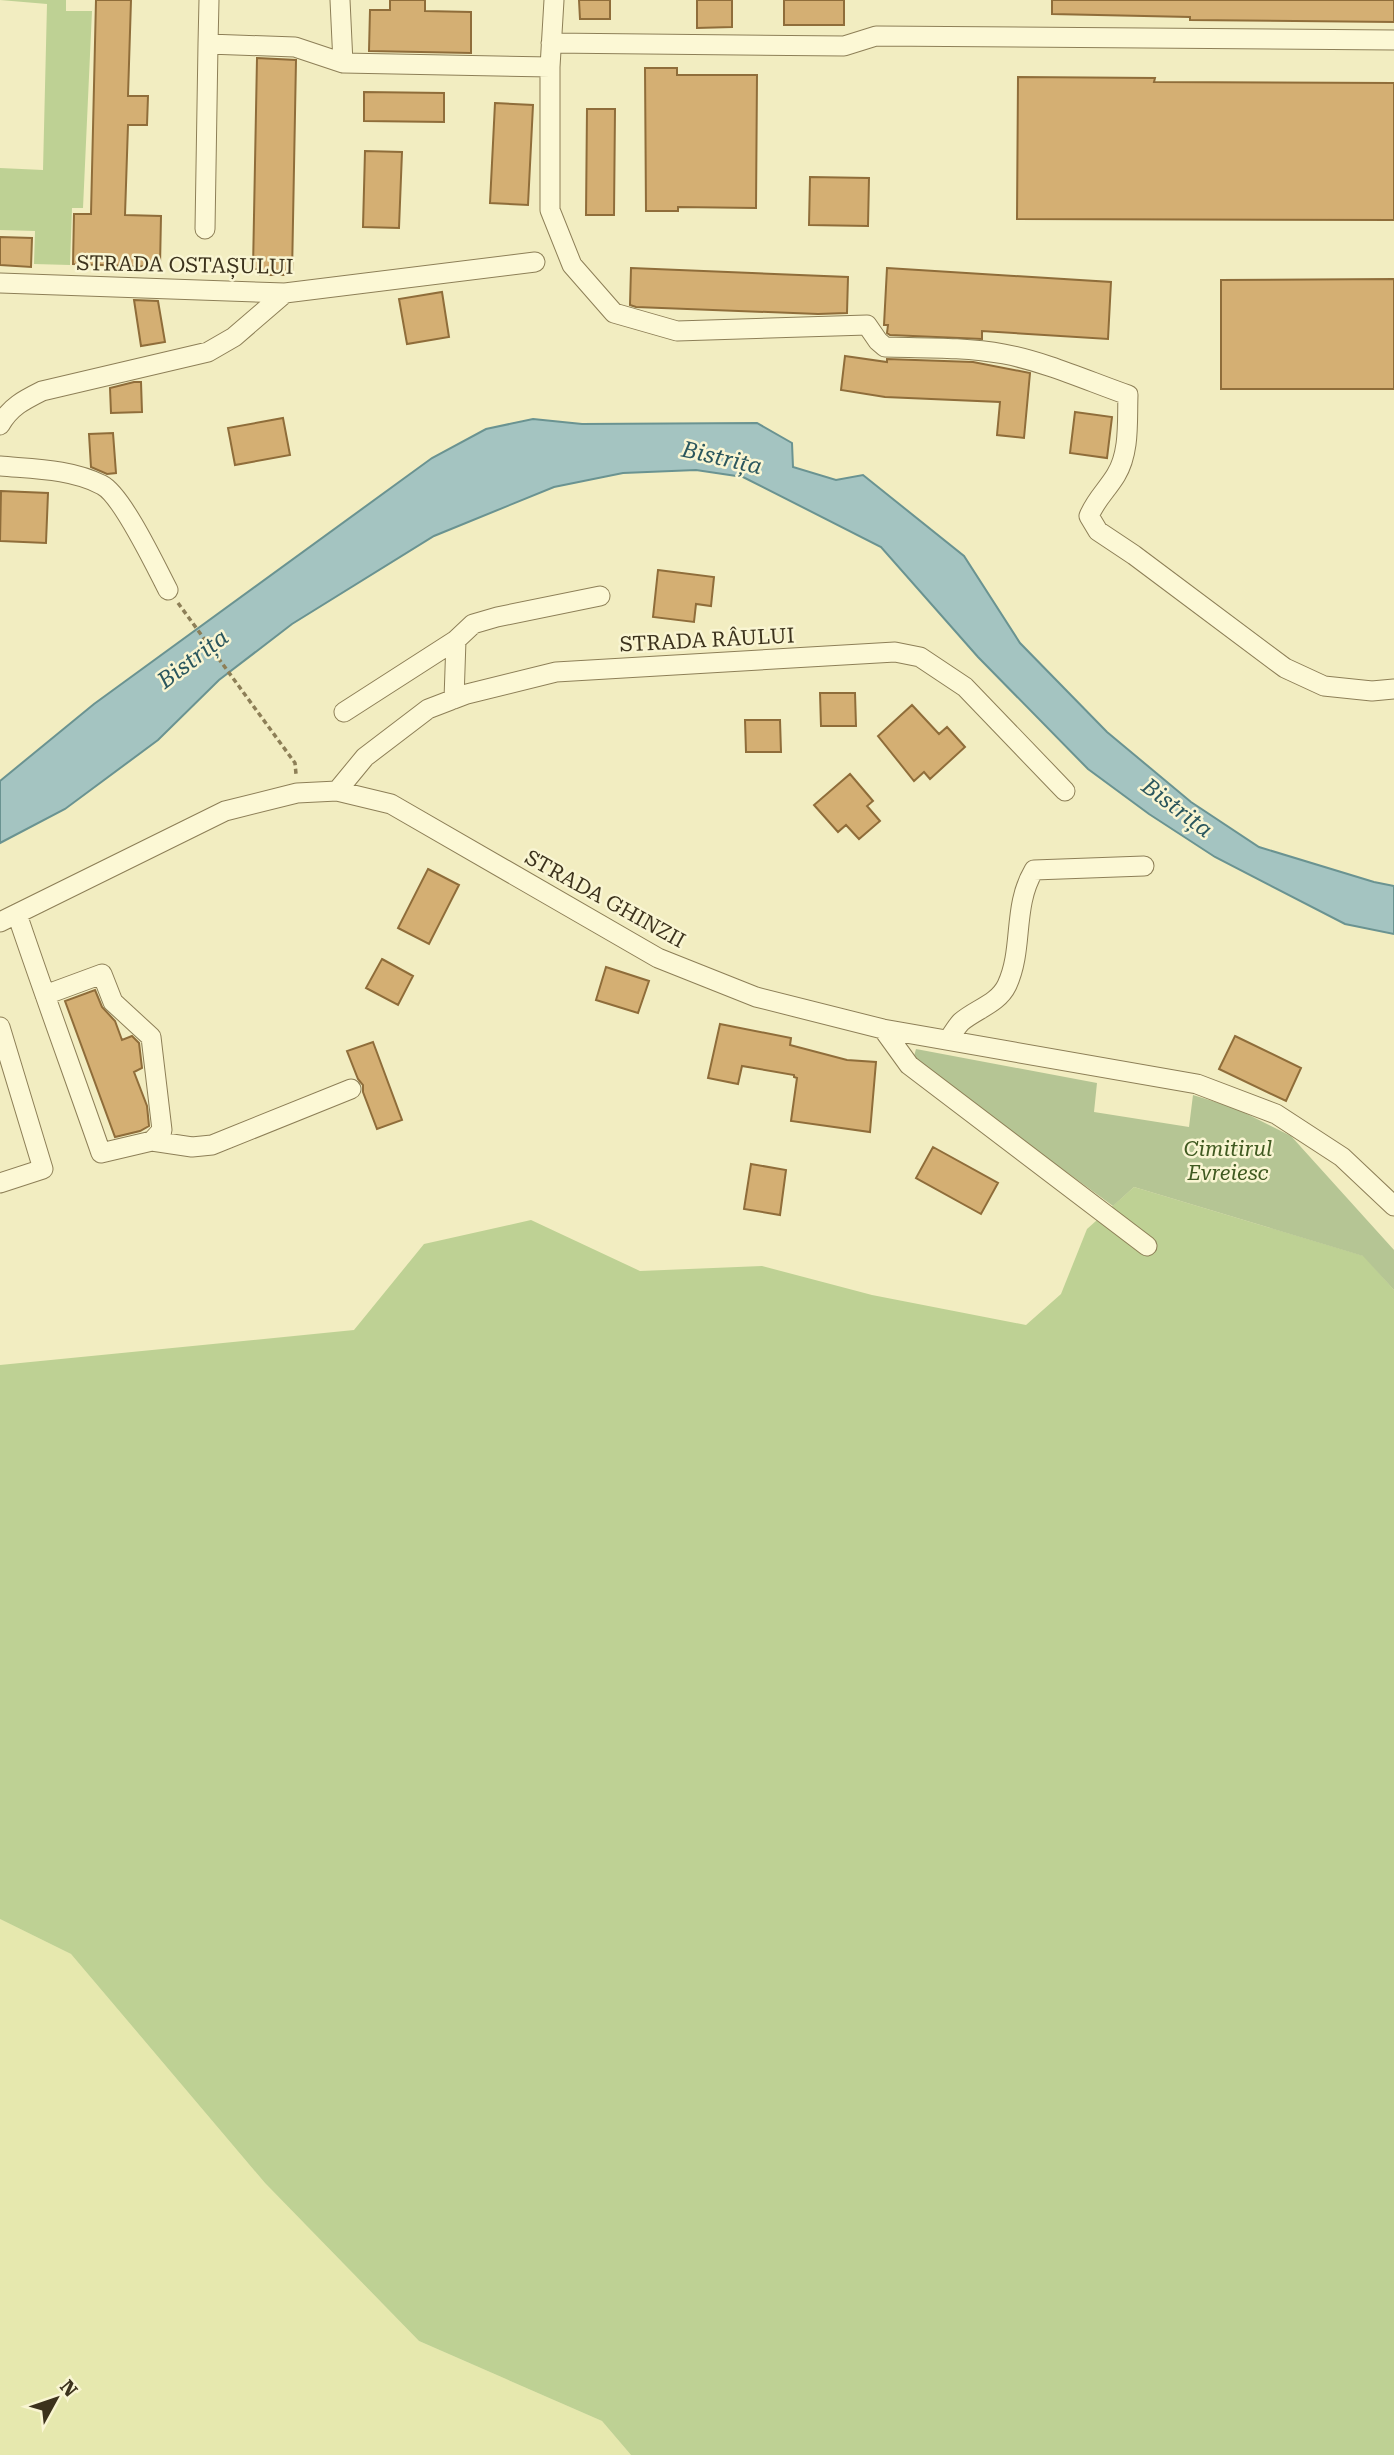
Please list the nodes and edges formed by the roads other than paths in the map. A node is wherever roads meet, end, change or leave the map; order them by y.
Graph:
1 (209, 0) edge
2 (340, 0) edge
3 (554, 0) edge
4 (1394, 40) edge
5 (551, 43) junction
6 (208, 44) junction
7 (343, 63) junction
8 (550, 67) junction
9 (205, 229) dead end
10 (536, 262) dead end
11 (0, 283) edge
12 (285, 293) junction
13 (0, 425) edge
14 (0, 466) edge
15 (168, 590) road end
16 (600, 596) dead end
17 (456, 640) junction
18 (1394, 689) edge
19 (454, 699) junction
20 (344, 712) dead end
21 (337, 791) junction
22 (1065, 791) dead end
23 (1144, 866) dead end
24 (8, 918) edge
25 (45, 995) junction
26 (0, 1027) edge
27 (883, 1029) junction
28 (948, 1040) junction
29 (351, 1089) dead end
30 (152, 1141) junction
31 (0, 1183) edge
32 (1394, 1206) edge
33 (1147, 1246) dead end

1 - 6 street
2 - 7 street
3 - 5 street
4 - 5 street
5 - 8 street
6 - 7 street
6 - 9 street
7 - 8 street
8 - 18 street
10 - 12 street, STRADA OSTAȘULUI
11 - 12 street, STRADA OSTAȘULUI
12 - 13 street
14 - 15 street
16 - 17 street
17 - 19 street
17 - 20 street
19 - 21 street, STRADA RÂULUI
19 - 22 street, STRADA RÂULUI
21 - 24 street, STRADA GHINZII
21 - 27 street, STRADA GHINZII
23 - 28 street
24 - 25 street
25 - 30 street
25 - 30 street
26 - 31 street
27 - 28 street, STRADA GHINZII
27 - 33 street
28 - 32 street, STRADA GHINZII
29 - 30 street

